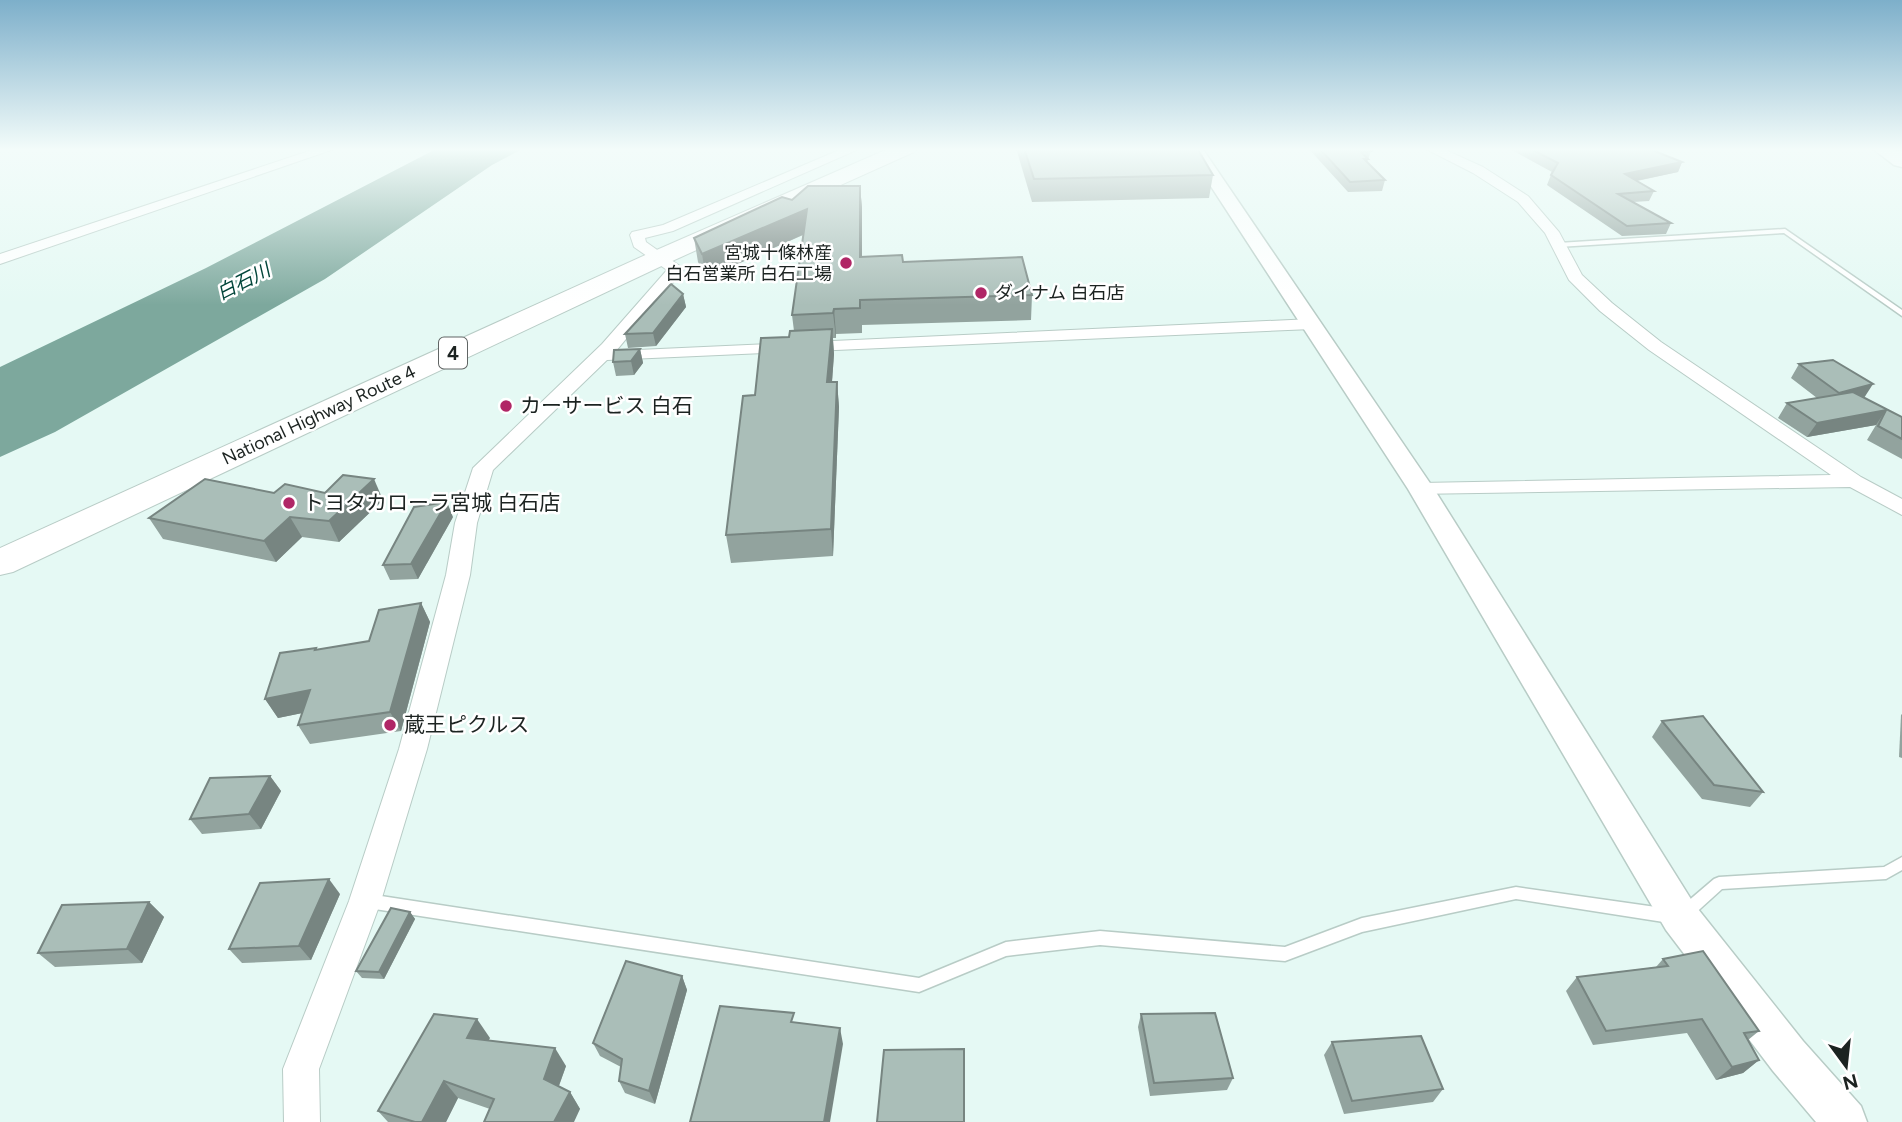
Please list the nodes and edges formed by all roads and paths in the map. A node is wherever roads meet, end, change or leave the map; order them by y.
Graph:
1 (175, 200) edge
2 (733, 200) edge
3 (765, 200) edge
4 (781, 200) edge
5 (1229, 200) edge
6 (1525, 200) edge
7 (1558, 245) junction
8 (654, 253) junction
9 (0, 259) edge
10 (1902, 314) edge
11 (1312, 324) junction
12 (599, 357) junction
13 (1854, 481) junction
14 (1421, 489) junction
15 (1897, 501) edge
16 (0, 541) edge
17 (0, 563) edge
18 (1902, 863) edge
19 (365, 901) junction
20 (1680, 918) junction
21 (302, 1122) edge
22 (1845, 1122) edge

1 - 9 street
2 - 8 street
3 - 8 highway, National Highway Route 4 / 4
4 - 8 highway, National Highway Route 4 / 4
5 - 11 street
6 - 7 street
7 - 10 lane
7 - 13 street
8 - 12 street
8 - 16 highway, National Highway Route 4 / 4
8 - 17 highway, National Highway Route 4 / 4
11 - 12 street
11 - 14 street
12 - 19 street
13 - 14 street
13 - 15 street
14 - 20 street
18 - 20 lane
19 - 20 lane
19 - 21 street
20 - 22 street

